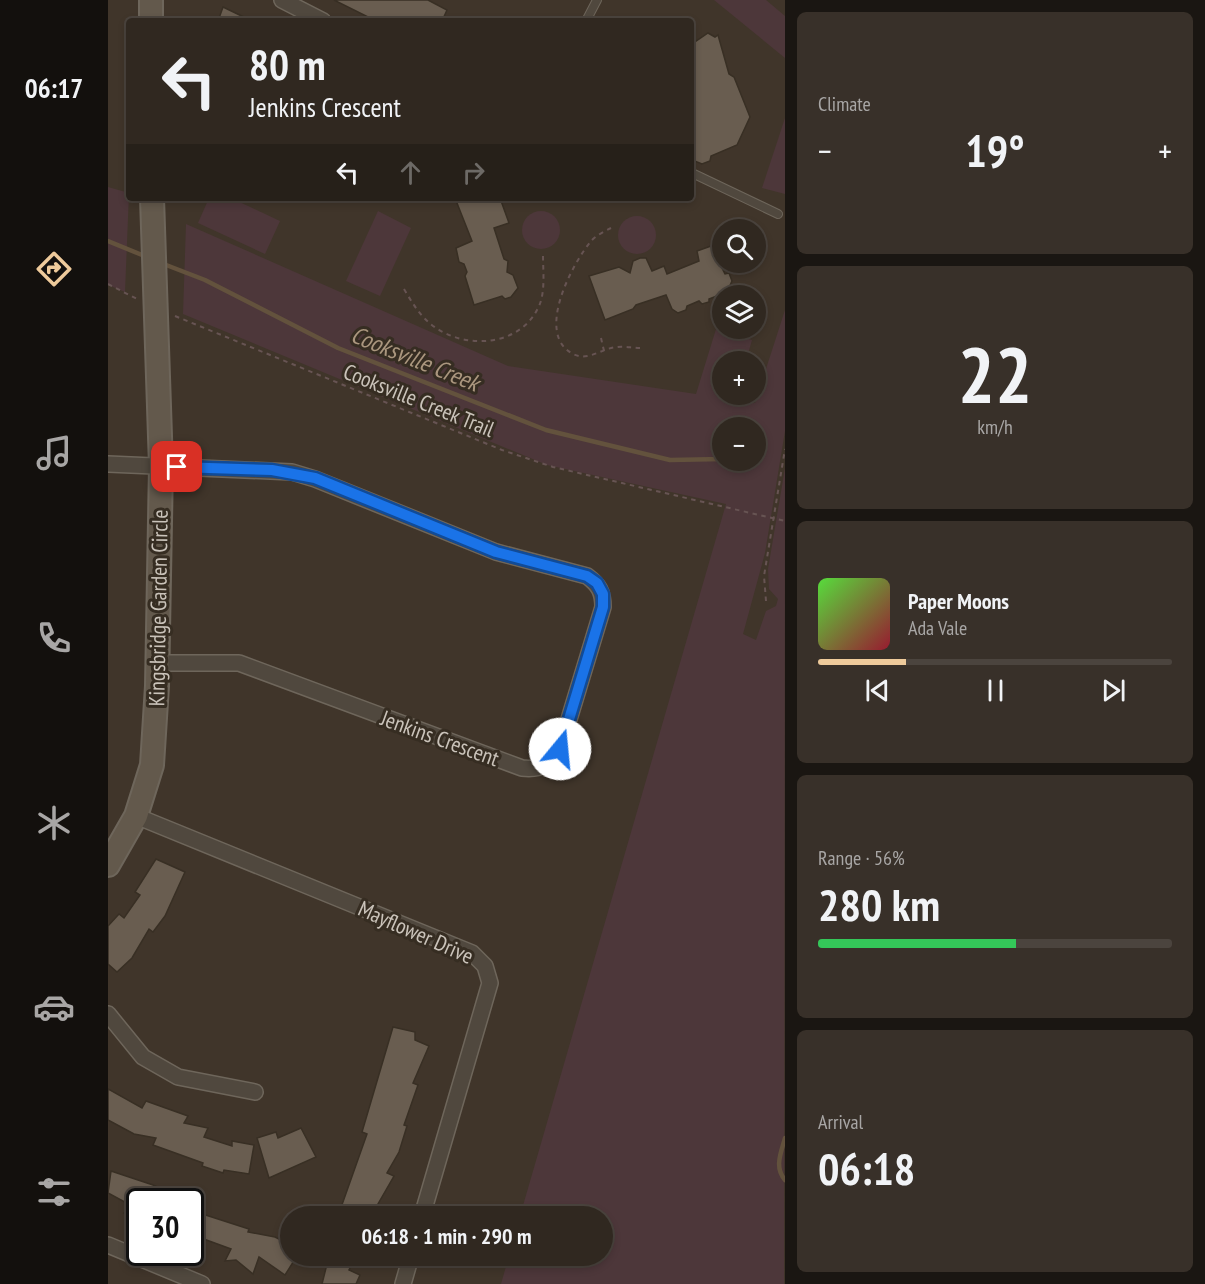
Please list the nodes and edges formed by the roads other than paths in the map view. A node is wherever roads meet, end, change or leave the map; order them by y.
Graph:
1 (151, 0) edge
2 (597, 0) edge
3 (294, 7) edge
4 (151, 18) edge
5 (317, 18) edge
6 (588, 18) edge
7 (694, 173) edge
8 (152, 201) edge
9 (778, 214) dead end
10 (108, 464) edge
11 (161, 466) junction
12 (158, 663) junction
13 (136, 816) junction
14 (108, 865) edge
15 (108, 1014) edge
16 (255, 1092) dead end
17 (425, 1206) edge
18 (108, 1245) edge
19 (408, 1266) edge
20 (202, 1284) edge
21 (403, 1284) edge

1 - 4 street
2 - 6 lane
3 - 5 street
7 - 9 lane
8 - 11 street, Kingsbridge Garden Circle
10 - 11 street
11 - 12 street, Kingsbridge Garden Circle
11 - 12 street, Jenkins Crescent
12 - 13 street, Kingsbridge Garden Circle
13 - 14 street, Kingsbridge Garden Circle
13 - 17 street, Mayflower Drive
15 - 16 street
18 - 20 street
19 - 21 street

